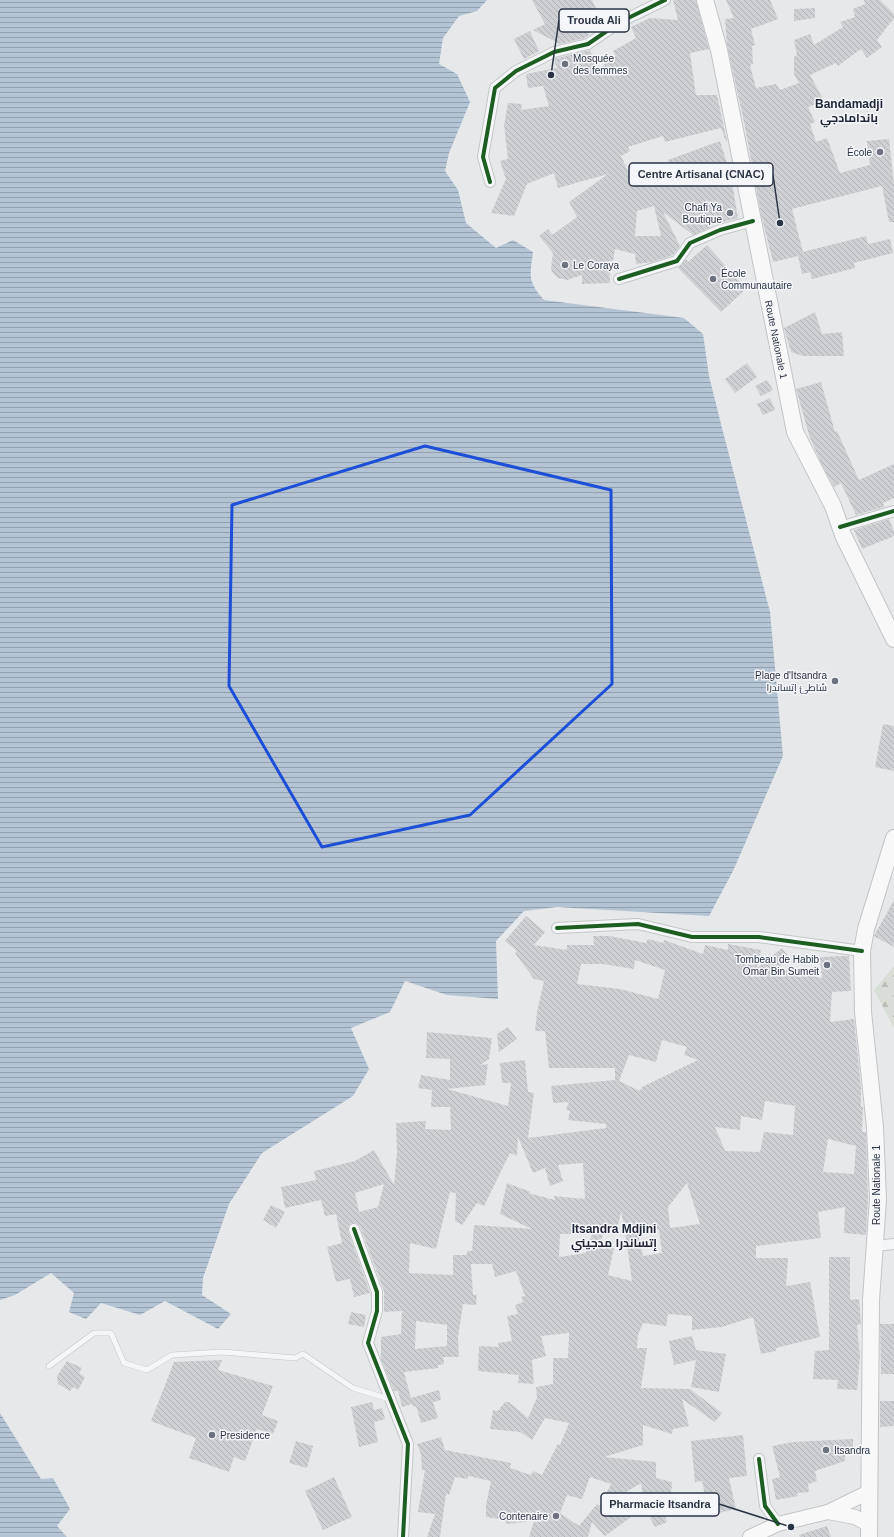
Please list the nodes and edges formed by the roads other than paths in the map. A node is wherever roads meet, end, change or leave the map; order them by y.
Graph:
1 (665, 0) edge
2 (705, 0) edge
3 (490, 182) dead end
4 (753, 221) junction
5 (619, 279) dead end
6 (894, 511) edge
7 (840, 527) junction
8 (894, 639) edge
9 (894, 838) edge
10 (557, 928) dead end
11 (862, 951) junction
12 (354, 1229) dead end
13 (894, 1244) edge
14 (875, 1246) junction
15 (48, 1366) dead end
16 (390, 1399) junction
17 (759, 1460) dead end
18 (869, 1492) junction
19 (828, 1512) junction
20 (778, 1524) junction
21 (868, 1531) edge
22 (403, 1537) edge
23 (750, 1537) edge

1 - 3 street
2 - 4 main road, Route Nationale 1
4 - 5 street
4 - 7 main road, Route Nationale 1
6 - 7 street
7 - 8 main road, Route Nationale 1
9 - 11 main road, Route Nationale 1
10 - 11 street
11 - 14 main road, Route Nationale 1
12 - 16 street
13 - 14 street
14 - 18 main road, Route Nationale 1
15 - 16 lane
16 - 22 street
17 - 20 street
18 - 19 main road
18 - 21 main road, Route Nationale 1
19 - 20 main road
19 - 21 main road
20 - 23 main road

